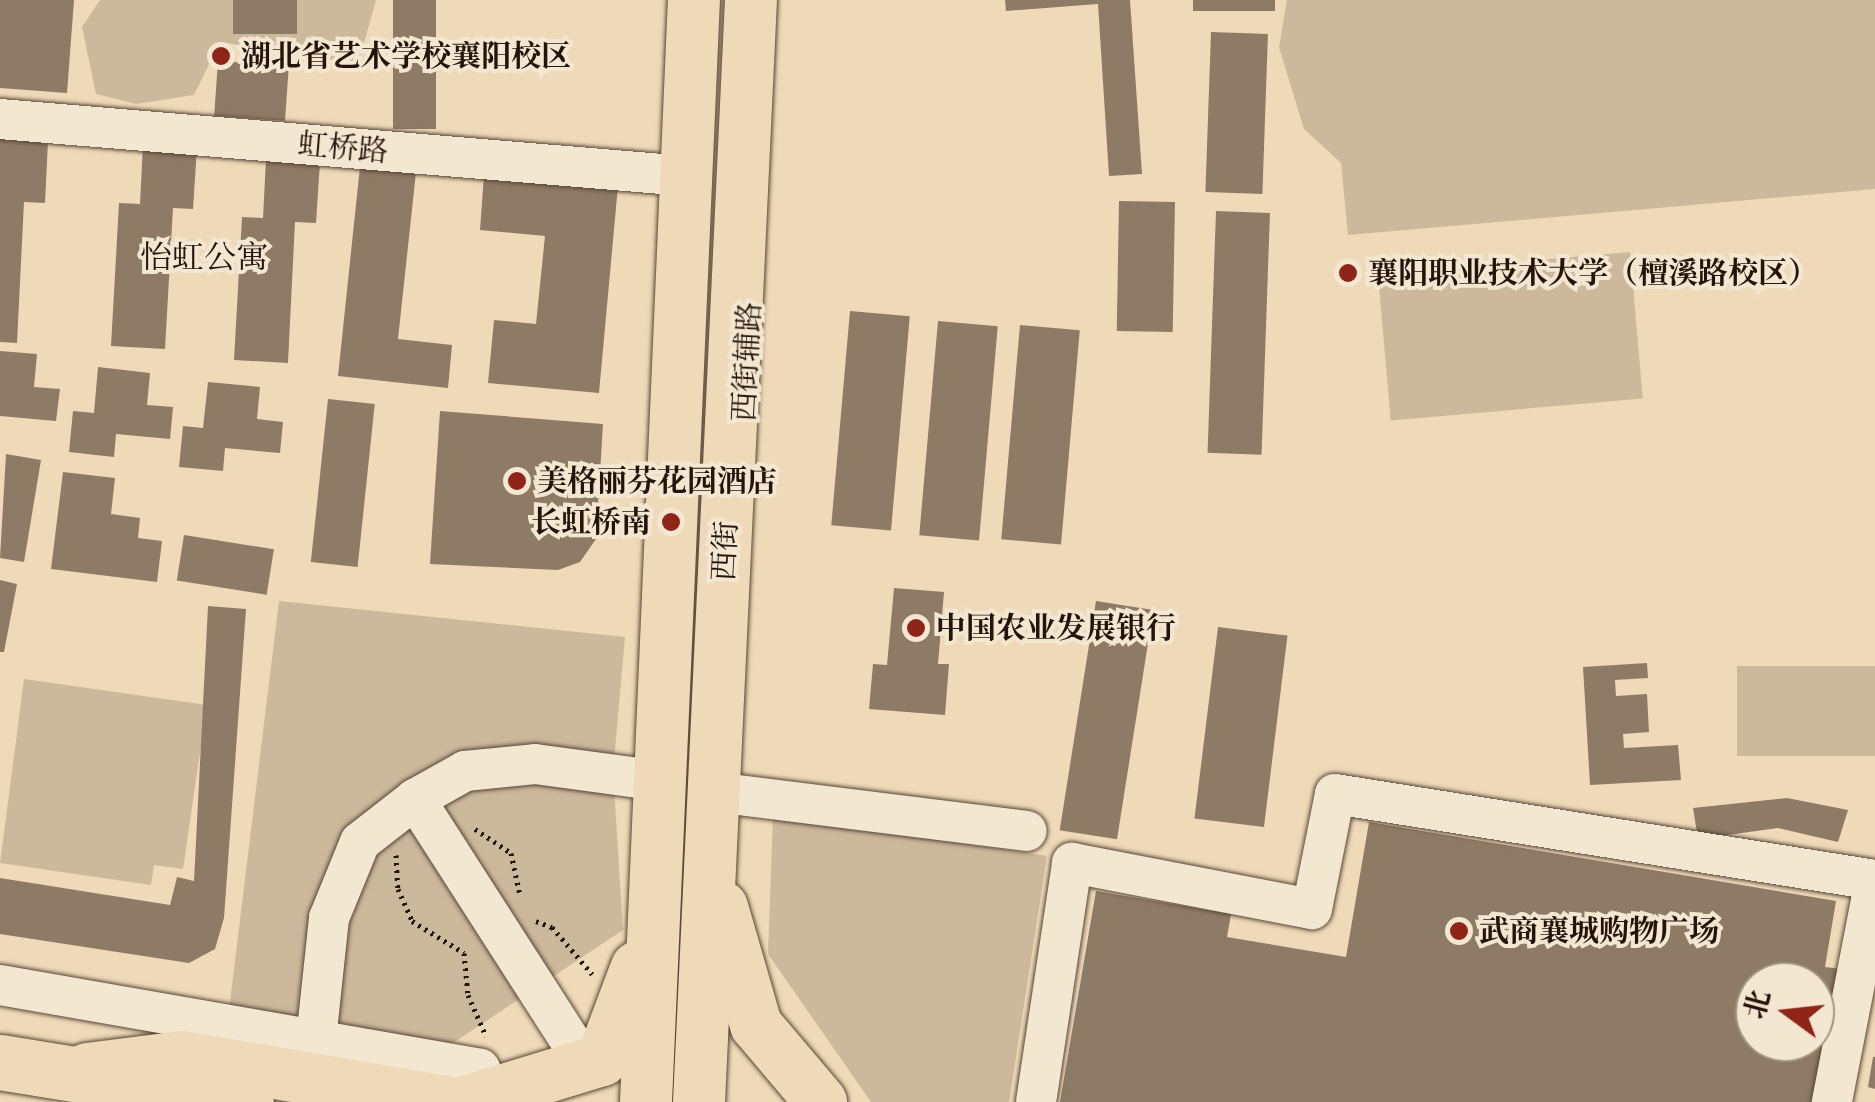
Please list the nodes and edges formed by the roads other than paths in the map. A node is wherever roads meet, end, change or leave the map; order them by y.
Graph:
1 (682, 0) edge
2 (694, 0) edge
3 (751, 0) edge
4 (764, 0) edge
5 (0, 119) edge
6 (680, 175) junction
7 (718, 722) junction
8 (660, 782) junction
9 (714, 792) junction
10 (422, 795) junction
11 (1027, 831) dead end
12 (710, 870) junction
13 (654, 924) junction
14 (0, 986) edge
15 (316, 1040) junction
16 (0, 1062) edge
17 (586, 1065) junction
18 (62, 1072) junction
19 (482, 1091) edge
20 (246, 1102) edge
21 (646, 1102) edge
22 (700, 1102) edge
23 (821, 1102) edge
24 (1036, 1102) edge
25 (1832, 1102) edge

1 - 6 street
2 - 6 main road, 西街
3 - 7 main road, 西街
4 - 7 street, 西街辅路
5 - 6 street, 虹桥路
6 - 8 main road, 西街
7 - 9 main road, 西街
8 - 10 street
8 - 13 main road, 西街
9 - 11 street
9 - 12 main road, 西街
10 - 15 street
10 - 17 street
12 - 22 main road, 西街
12 - 23 main road
13 - 17 main road
13 - 21 main road, 西街
14 - 15 street
15 - 19 street
16 - 18 highway
17 - 19 main road
18 - 19 main road
18 - 20 highway
24 - 25 street

